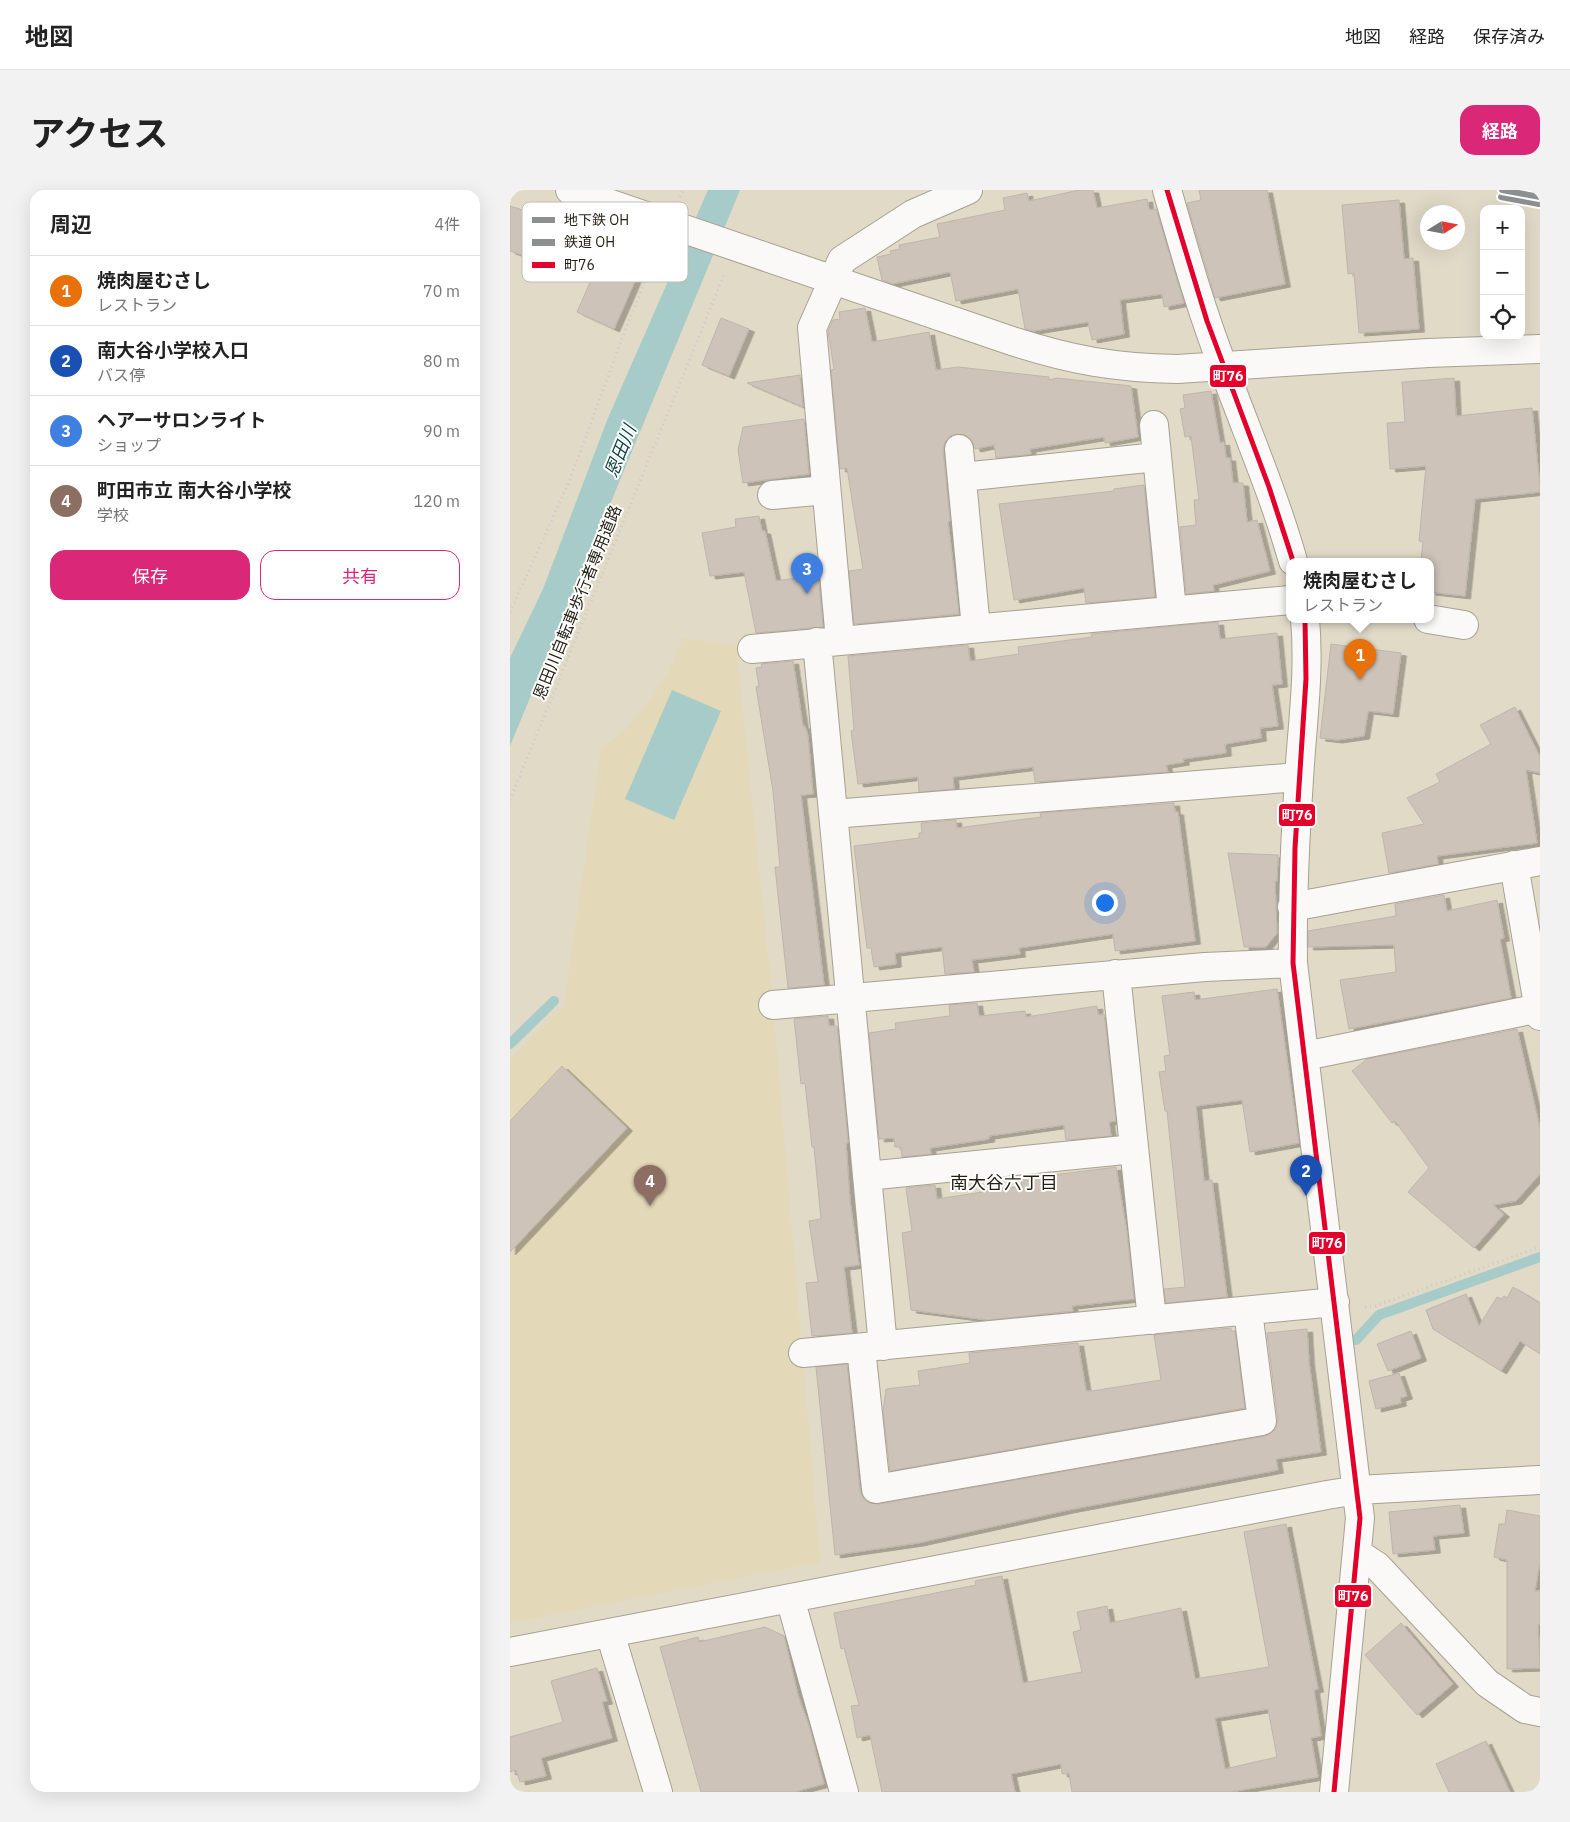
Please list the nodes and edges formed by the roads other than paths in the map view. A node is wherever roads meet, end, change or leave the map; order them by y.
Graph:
1 (570, 190) edge
2 (968, 190) edge
3 (1168, 190) edge
4 (605, 202) edge
5 (688, 231) edge
6 (834, 280) junction
7 (1540, 349) edge
8 (1222, 365) junction
9 (1154, 425) dead end
10 (959, 449) dead end
11 (1157, 457) junction
12 (962, 477) junction
13 (826, 490) junction
14 (772, 495) dead end
15 (1292, 558) edge
16 (1286, 600) edge
17 (1172, 610) junction
18 (1434, 620) edge
19 (1305, 623) edge
20 (1464, 625) dead end
21 (976, 628) junction
22 (828, 641) junction
23 (752, 649) dead end
24 (1299, 777) junction
25 (833, 814) junction
26 (1527, 863) edge
27 (1292, 907) junction
28 (1293, 963) junction
29 (1116, 974) junction
30 (851, 999) junction
31 (773, 1005) dead end
32 (1540, 1011) edge
33 (1304, 1056) junction
34 (1134, 1148) junction
35 (867, 1176) junction
36 (1335, 1302) junction
37 (1248, 1311) junction
38 (1152, 1320) junction
39 (872, 1347) junction
40 (803, 1353) dead end
41 (1540, 1480) edge
42 (1358, 1490) junction
43 (1357, 1553) junction
44 (790, 1598) junction
45 (610, 1633) junction
46 (510, 1652) edge
47 (1540, 1712) edge
48 (658, 1792) edge
49 (844, 1792) edge
50 (1334, 1792) edge

1 - 4 street
2 - 6 street
3 - 8 street
5 - 6 street
6 - 8 street
6 - 13 street
7 - 8 street
8 - 15 street
9 - 11 street
10 - 12 street
11 - 12 street
11 - 17 street
12 - 21 street
13 - 14 street
13 - 22 street
16 - 17 street
17 - 21 street
18 - 20 street
19 - 24 street
21 - 22 street
22 - 23 street
22 - 25 street
24 - 25 street
24 - 27 street
25 - 30 street
26 - 27 street
26 - 32 street
27 - 28 street
28 - 29 street
28 - 33 street
29 - 30 street
29 - 34 street
30 - 31 street
30 - 35 street
32 - 33 street
33 - 36 street
34 - 35 street
34 - 38 street
35 - 39 street
36 - 37 street
36 - 42 street
37 - 38 street
37 - 39 street
38 - 39 street
39 - 40 street
41 - 42 street
42 - 43 street
42 - 44 street
43 - 47 street
43 - 50 street
44 - 45 street
44 - 49 street
45 - 46 street
45 - 48 street

